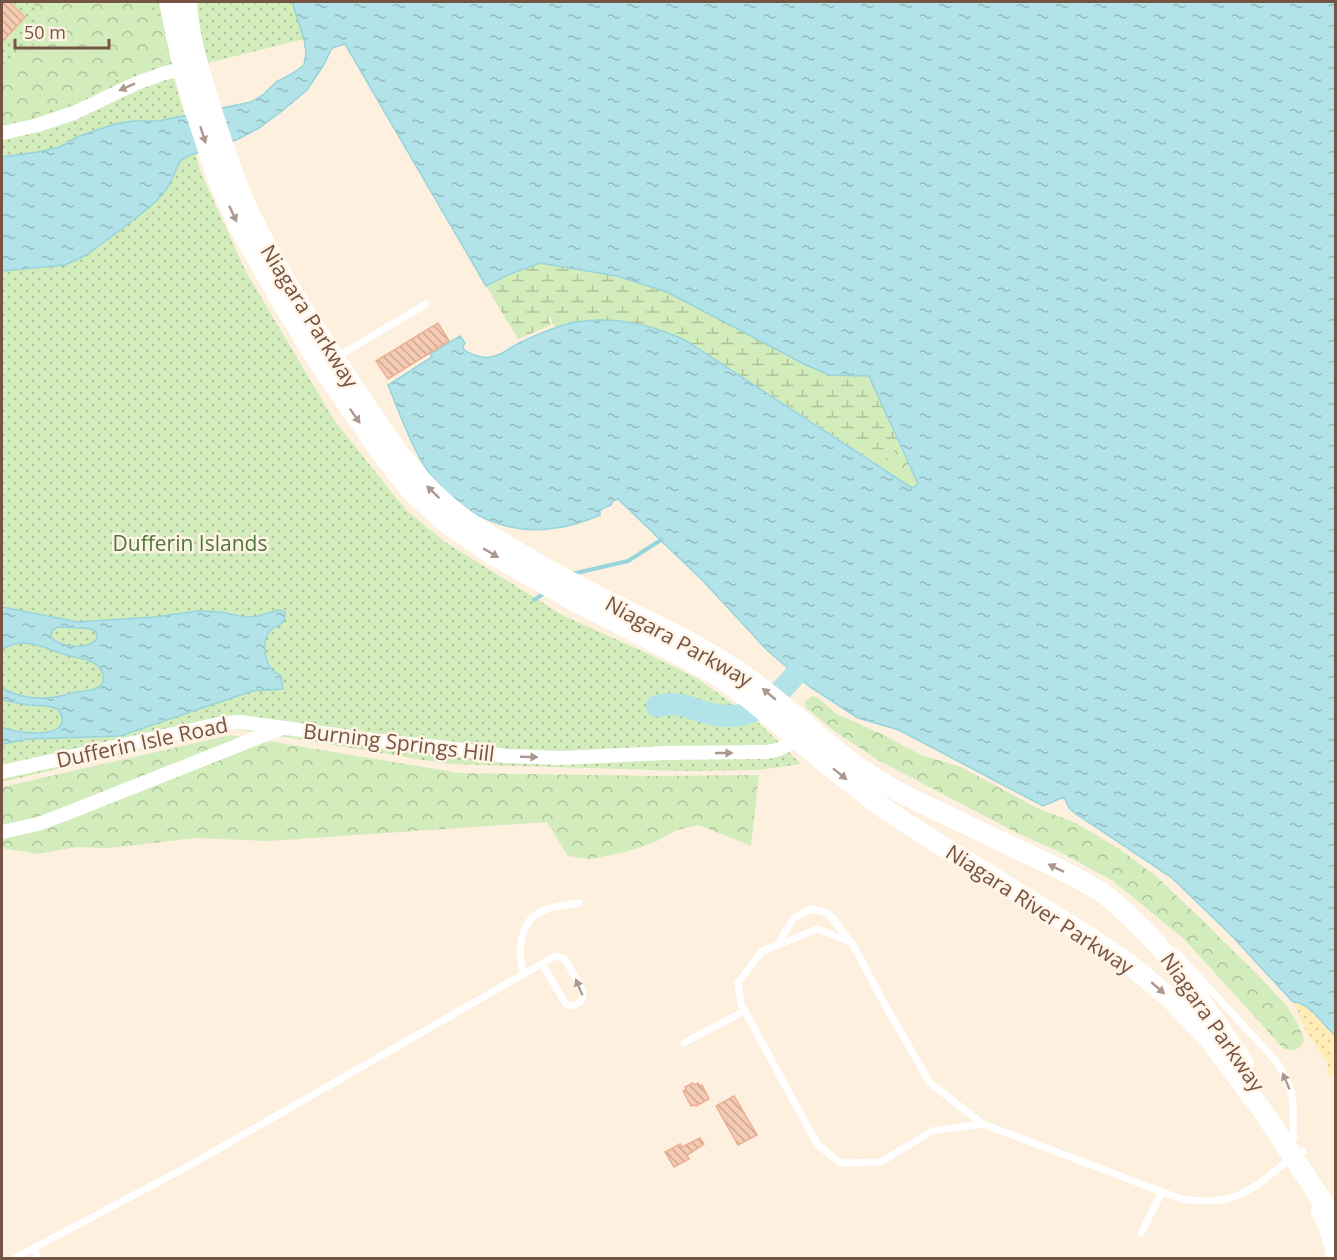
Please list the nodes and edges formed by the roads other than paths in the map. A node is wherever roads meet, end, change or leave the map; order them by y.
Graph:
1 (169, 2) edge
2 (187, 2) edge
3 (190, 67) junction
4 (2, 133) edge
5 (218, 157) junction
6 (426, 304) dead end
7 (335, 359) junction
8 (546, 577) junction
9 (791, 723) junction
10 (284, 727) junction
11 (2, 772) edge
12 (2, 832) edge
13 (1107, 896) junction
14 (579, 903) dead end
15 (1163, 939) dead end
16 (852, 943) junction
17 (777, 945) junction
18 (1170, 946) dead end
19 (542, 964) junction
20 (524, 974) junction
21 (744, 1011) junction
22 (684, 1043) dead end
23 (983, 1124) junction
24 (1297, 1154) junction
25 (1162, 1192) junction
26 (1335, 1199) edge
27 (1335, 1222) edge
28 (1141, 1233) dead end
29 (34, 1249) junction
30 (1335, 1255) edge
31 (15, 1258) edge
32 (38, 1258) edge

1 - 3 main road, Niagara Parkway
2 - 3 main road, Niagara Parkway
3 -> 4 street
3 - 5 main road, Niagara Parkway
5 - 7 main road, Niagara Parkway
5 -> 8 main road, Niagara Parkway
6 - 7 lane
8 -> 7 main road, Niagara Parkway
8 - 9 main road, Niagara Parkway
10 -> 9 street, Burning Springs Hill
13 -> 9 main road, Niagara Parkway
9 -> 24 main road, Niagara River Parkway
10 - 11 street, Dufferin Isle Road
10 - 12 street, Burning Springs Hill
13 - 15 lane
13 - 24 main road, Niagara Parkway
14 - 20 lane
16 - 17 lane
16 - 17 lane
16 - 23 lane
17 - 21 lane
24 -> 18 lane
19 -> 19 lane
19 - 20 lane
20 - 29 lane
21 - 22 lane
21 - 23 lane
23 - 25 lane
24 - 25 lane
24 - 26 main road, Niagara Parkway
24 - 27 main road, Niagara River Parkway
24 - 30 main road
25 - 28 lane
29 - 31 lane
29 - 32 lane

